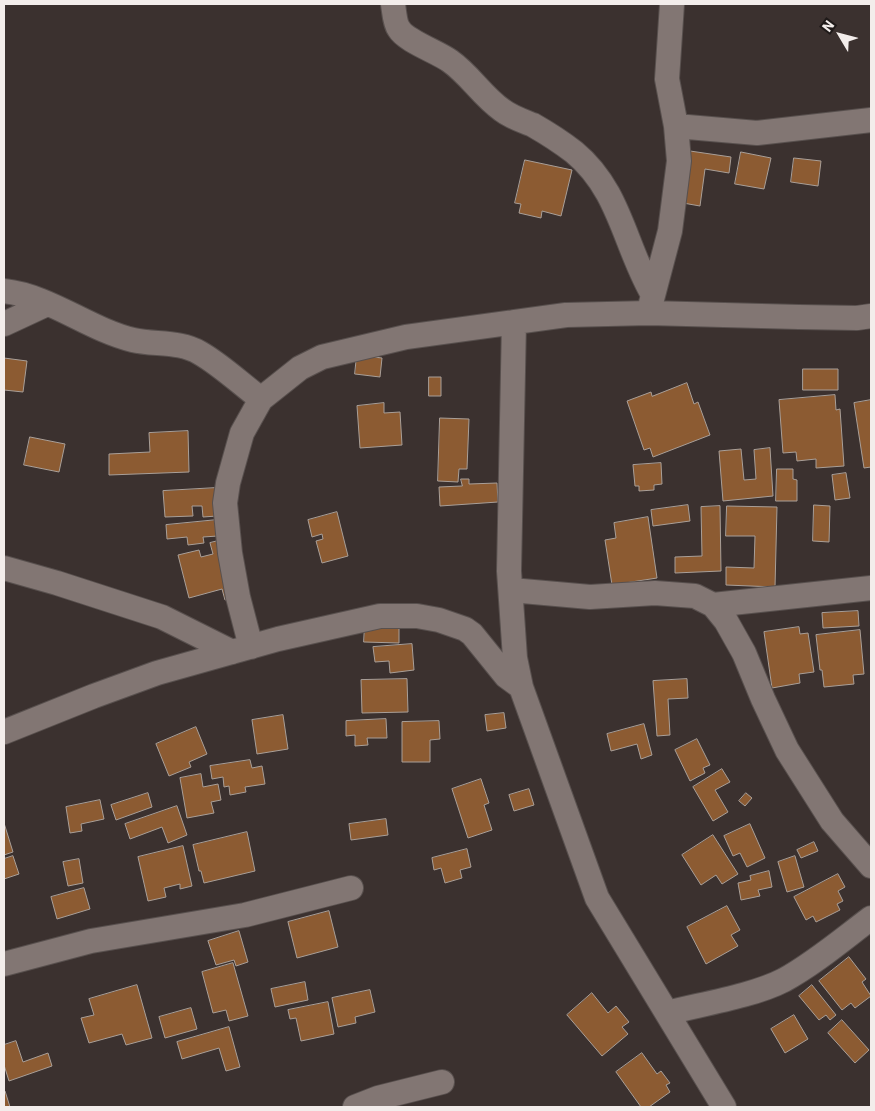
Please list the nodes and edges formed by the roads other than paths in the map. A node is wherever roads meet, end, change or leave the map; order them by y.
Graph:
1 (393, 4) edge
2 (672, 4) edge
3 (871, 120) edge
4 (676, 126) junction
5 (4, 291) edge
6 (651, 303) junction
7 (47, 304) junction
8 (871, 316) edge
9 (514, 322) junction
10 (4, 324) edge
11 (261, 399) junction
12 (4, 568) edge
13 (871, 588) edge
14 (511, 590) junction
15 (714, 605) junction
16 (242, 649) junction
17 (521, 687) junction
18 (4, 732) edge
19 (871, 866) edge
20 (351, 888) dead end
21 (871, 918) edge
22 (4, 964) edge
23 (667, 1013) junction
24 (442, 1082) dead end
25 (355, 1107) edge
26 (724, 1107) edge

1 - 6 street
2 - 4 street
3 - 4 street
4 - 6 street
5 - 7 street
6 - 8 street
6 - 9 street
7 - 10 street
7 - 11 street
9 - 11 street
9 - 14 street
11 - 16 street
12 - 16 street
13 - 15 street
14 - 15 street
14 - 17 street
15 - 19 street
16 - 17 street
16 - 18 street
17 - 23 street
20 - 22 street
21 - 23 street
23 - 26 street
24 - 25 street

